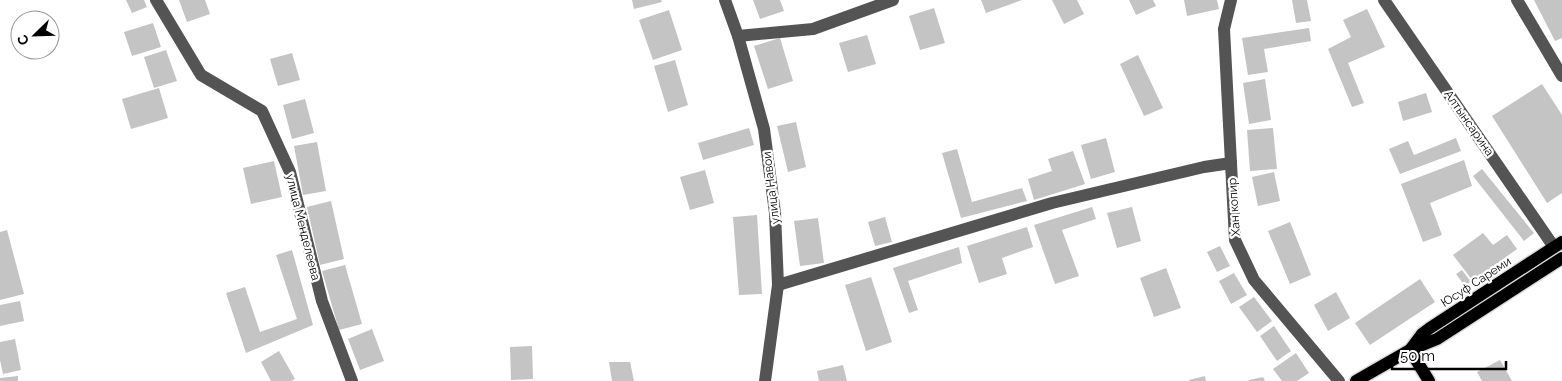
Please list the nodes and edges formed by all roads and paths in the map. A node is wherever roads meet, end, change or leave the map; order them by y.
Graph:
1 (156, 0) edge
2 (725, 0) edge
3 (892, 0) edge
4 (1231, 0) edge
5 (1384, 0) edge
6 (1517, 0) edge
7 (738, 36) junction
8 (1562, 76) edge
9 (1231, 163) junction
10 (1558, 244) edge
11 (1562, 260) edge
12 (778, 285) junction
13 (1410, 350) junction
14 (352, 381) edge
15 (765, 381) edge
16 (1339, 381) edge
17 (1356, 381) edge
18 (1429, 381) edge

1 - 14 street, улица Менделеева
2 - 7 street, улица Навои
3 - 7 street
4 - 9 street, Хан копир
5 - 10 street, Алтынсарина
6 - 8 street
7 - 12 street, улица Навои
9 - 12 street
9 - 16 street, Хан копир
10 - 13 main road, Юсуф Сареми
11 - 13 main road, Юсуф Сареми
12 - 15 street, улица Навои
13 - 17 main road, Юсуф Сареми
13 - 18 main road

